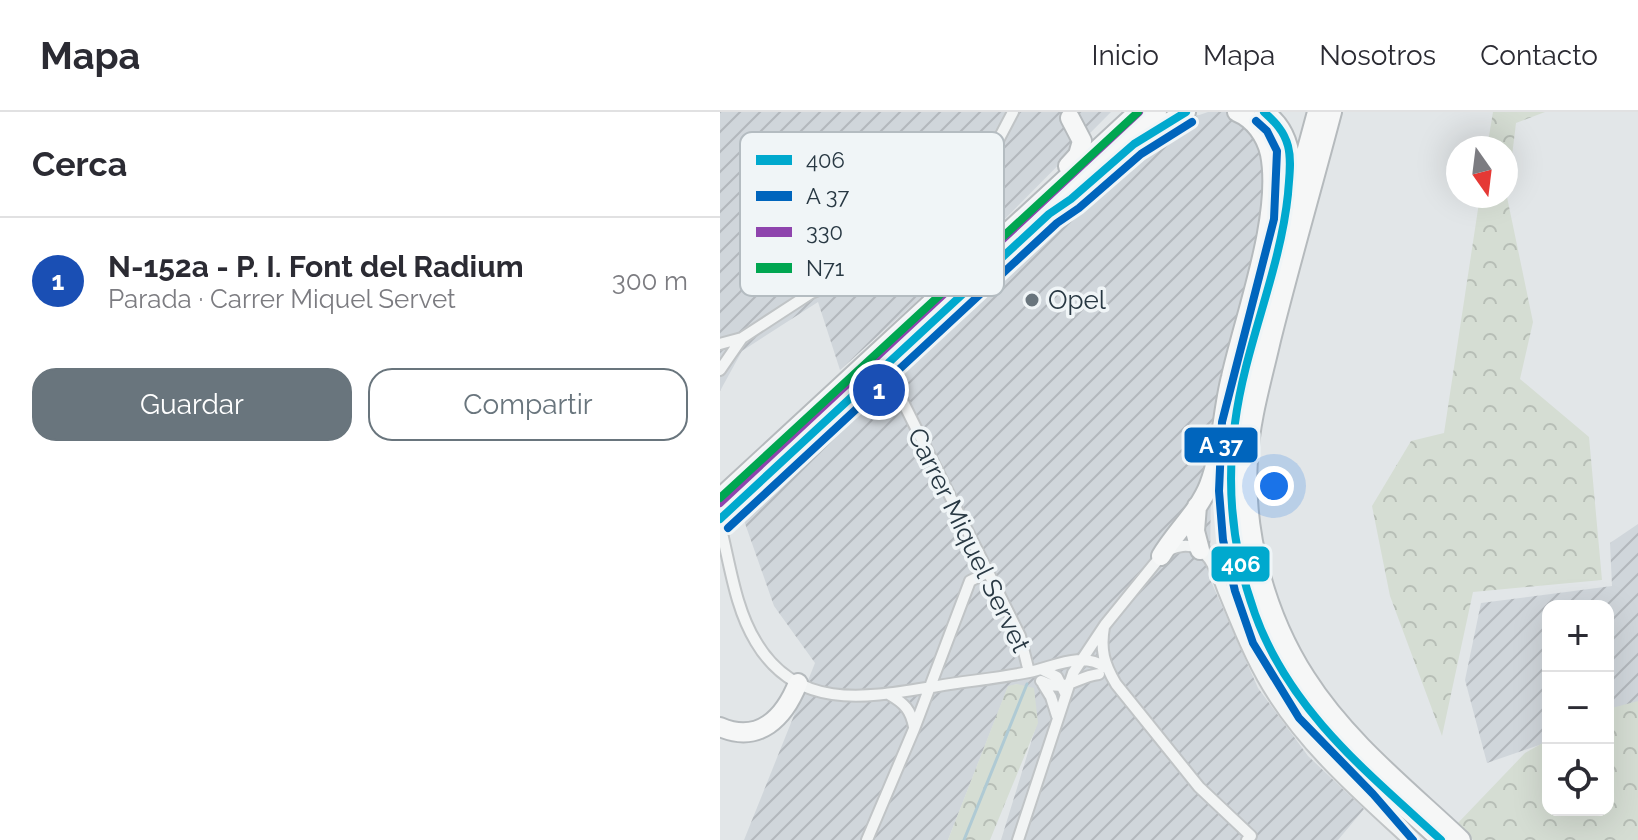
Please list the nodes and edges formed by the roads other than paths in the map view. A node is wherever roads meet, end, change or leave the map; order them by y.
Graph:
1 (1013, 112) edge
2 (1127, 112) edge
3 (1138, 112) edge
4 (1157, 112) edge
5 (1186, 112) edge
6 (1237, 112) edge
7 (1264, 112) edge
8 (1317, 112) edge
9 (1335, 112) edge
10 (1067, 115) edge
11 (1100, 130) junction
12 (1003, 132) edge
13 (1082, 141) junction
14 (1049, 214) junction
15 (1286, 221) junction
16 (1004, 233) edge
17 (1004, 235) edge
18 (1004, 256) edge
19 (806, 296) edge
20 (939, 296) edge
21 (961, 296) edge
22 (742, 338) junction
23 (720, 344) edge
24 (885, 366) junction
25 (720, 370) edge
26 (720, 498) edge
27 (1197, 506) junction
28 (720, 519) edge
29 (720, 525) edge
30 (1200, 550) junction
31 (1161, 556) junction
32 (988, 572) junction
33 (1105, 625) junction
34 (1080, 659) junction
35 (1034, 670) junction
36 (1102, 671) junction
37 (1041, 681) junction
38 (798, 683) junction
39 (930, 687) junction
40 (1066, 689) junction
41 (890, 695) junction
42 (1057, 719) junction
43 (720, 727) edge
44 (914, 729) junction
45 (1382, 786) junction
46 (867, 840) edge
47 (1018, 840) edge
48 (1247, 840) edge
49 (1408, 840) edge
50 (1430, 840) edge
51 (1441, 840) edge
52 (1461, 840) edge

1 - 12 street
2 - 11 highway
3 - 17 highway
4 - 14 highway
5 - 14 highway
6 - 27 highway
7 - 15 highway
8 - 15 highway
9 - 52 highway
10 - 11 highway
10 - 13 highway
11 - 13 highway
13 - 16 highway
14 - 18 highway
15 - 45 highway
19 - 22 street
20 - 26 highway
21 - 24 highway
22 - 23 street
22 - 25 street
24 - 28 highway
24 - 32 street, Carrer Miquel Servet
27 - 30 highway
27 - 31 highway
29 - 38 street
30 - 31 street
30 - 49 street
31 - 33 street
32 - 35 street, Carrer Miquel Servet
32 - 39 street
33 - 34 street
33 - 36 street
34 - 35 street
34 - 36 street
34 - 40 street
35 - 37 street
35 - 39 street
35 - 40 street
36 - 40 street
36 - 48 street
37 - 40 street
37 - 42 street
38 - 41 street
38 - 43 highway
39 - 41 street
39 - 44 street
40 - 42 street
41 - 44 street
42 - 47 street
44 - 46 street
45 - 50 highway
45 - 51 highway

